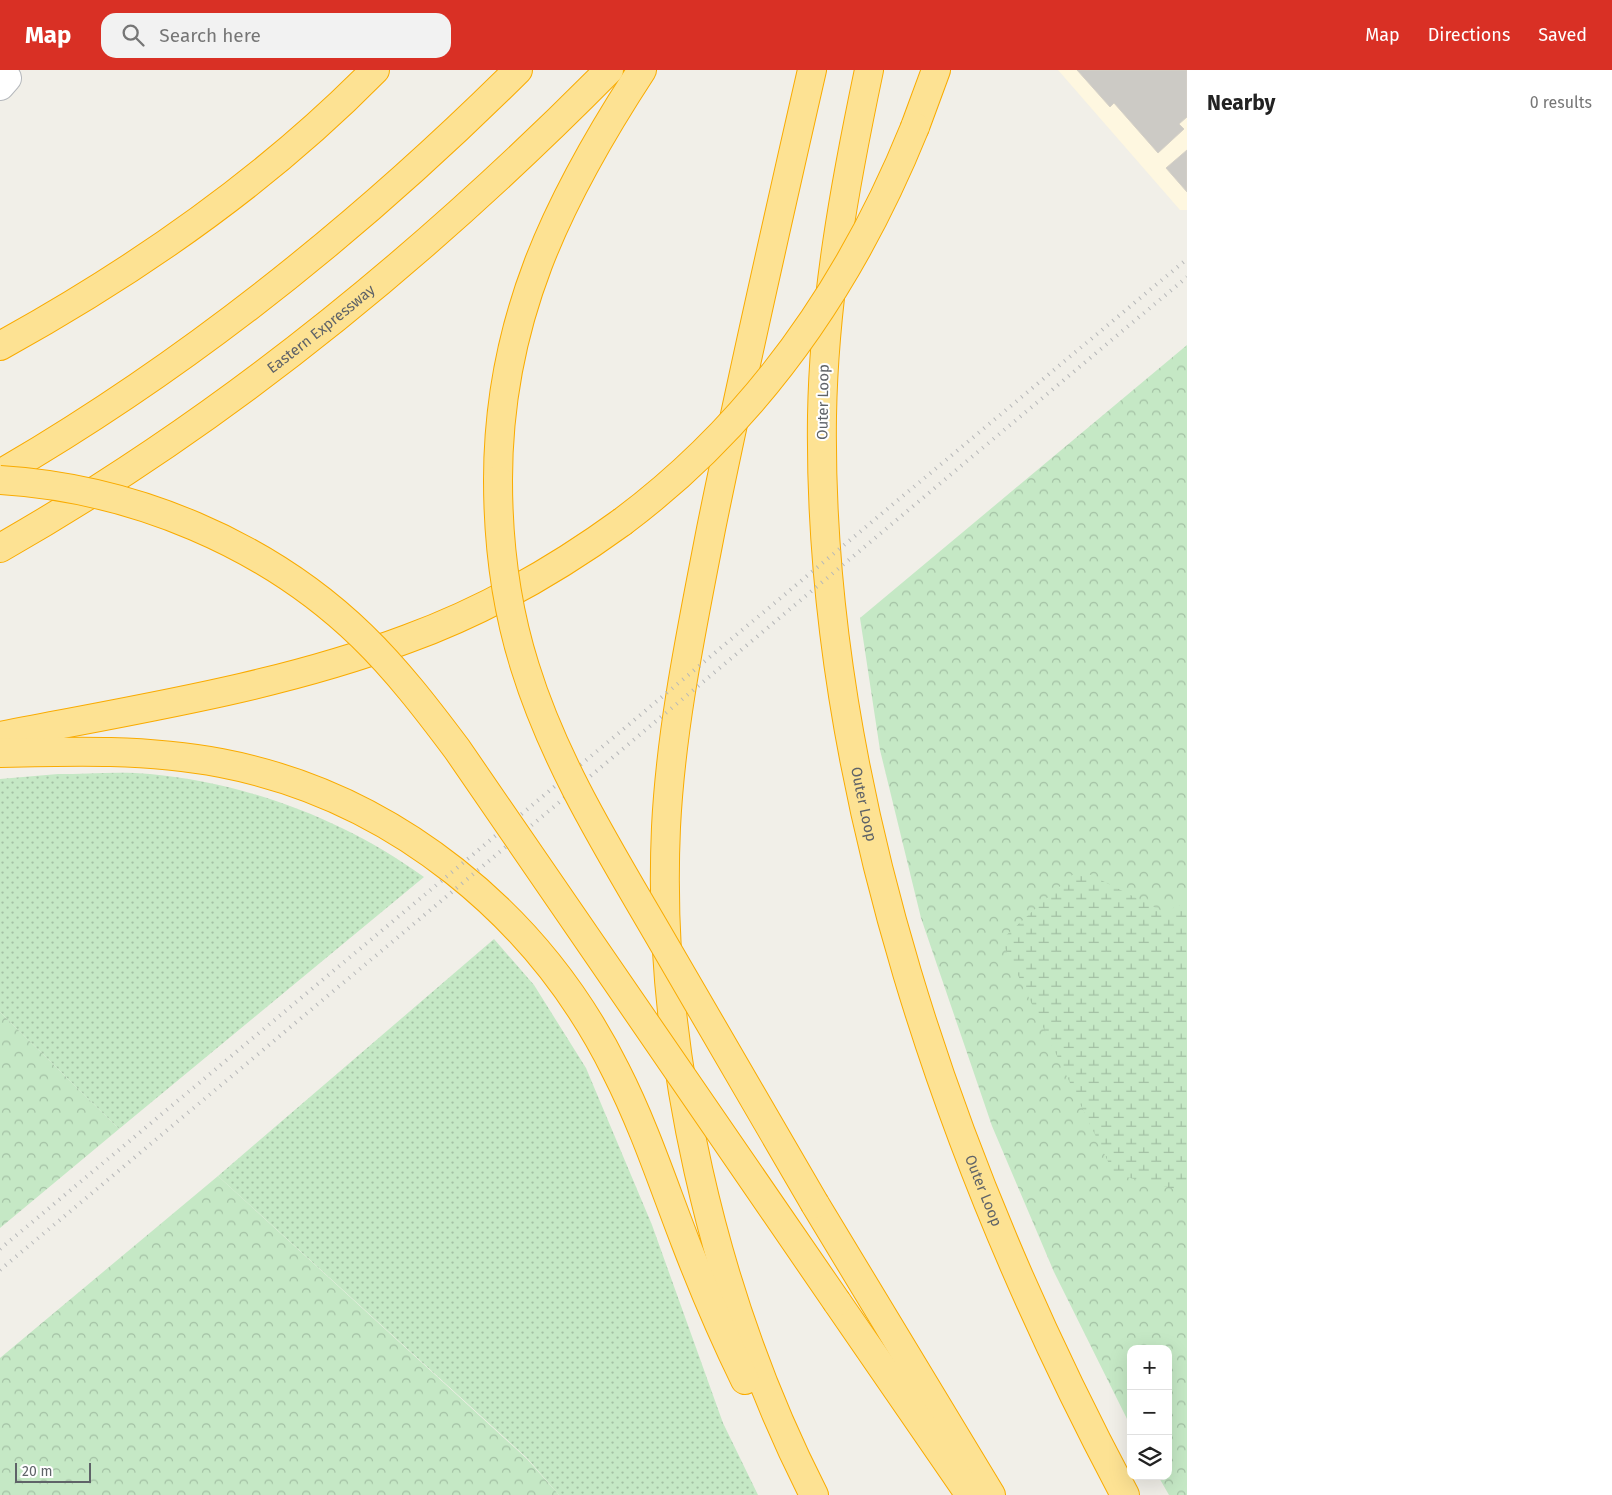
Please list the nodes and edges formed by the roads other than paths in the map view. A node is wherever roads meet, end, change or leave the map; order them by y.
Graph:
1 (375, 70) edge
2 (518, 70) edge
3 (609, 70) edge
4 (642, 70) edge
5 (799, 70) edge
6 (812, 70) edge
7 (869, 70) edge
8 (936, 70) edge
9 (0, 72) edge
10 (0, 86) edge
11 (764, 282) junction
12 (0, 346) edge
13 (0, 474) edge
14 (0, 480) edge
15 (0, 548) edge
16 (0, 736) edge
17 (0, 753) edge
18 (809, 1495) edge
19 (814, 1495) edge
20 (970, 1495) edge
21 (991, 1495) edge
22 (1125, 1495) edge

1 - 12 highway
2 - 13 highway
3 - 15 highway, Eastern Expressway
4 - 21 highway, bridge
5 - 11 highway
6 - 11 highway
7 - 22 highway, Outer Loop
8 - 16 highway, bridge
9 - 10 lane
11 - 19 highway
14 - 20 highway, bridge
17 - 18 highway

